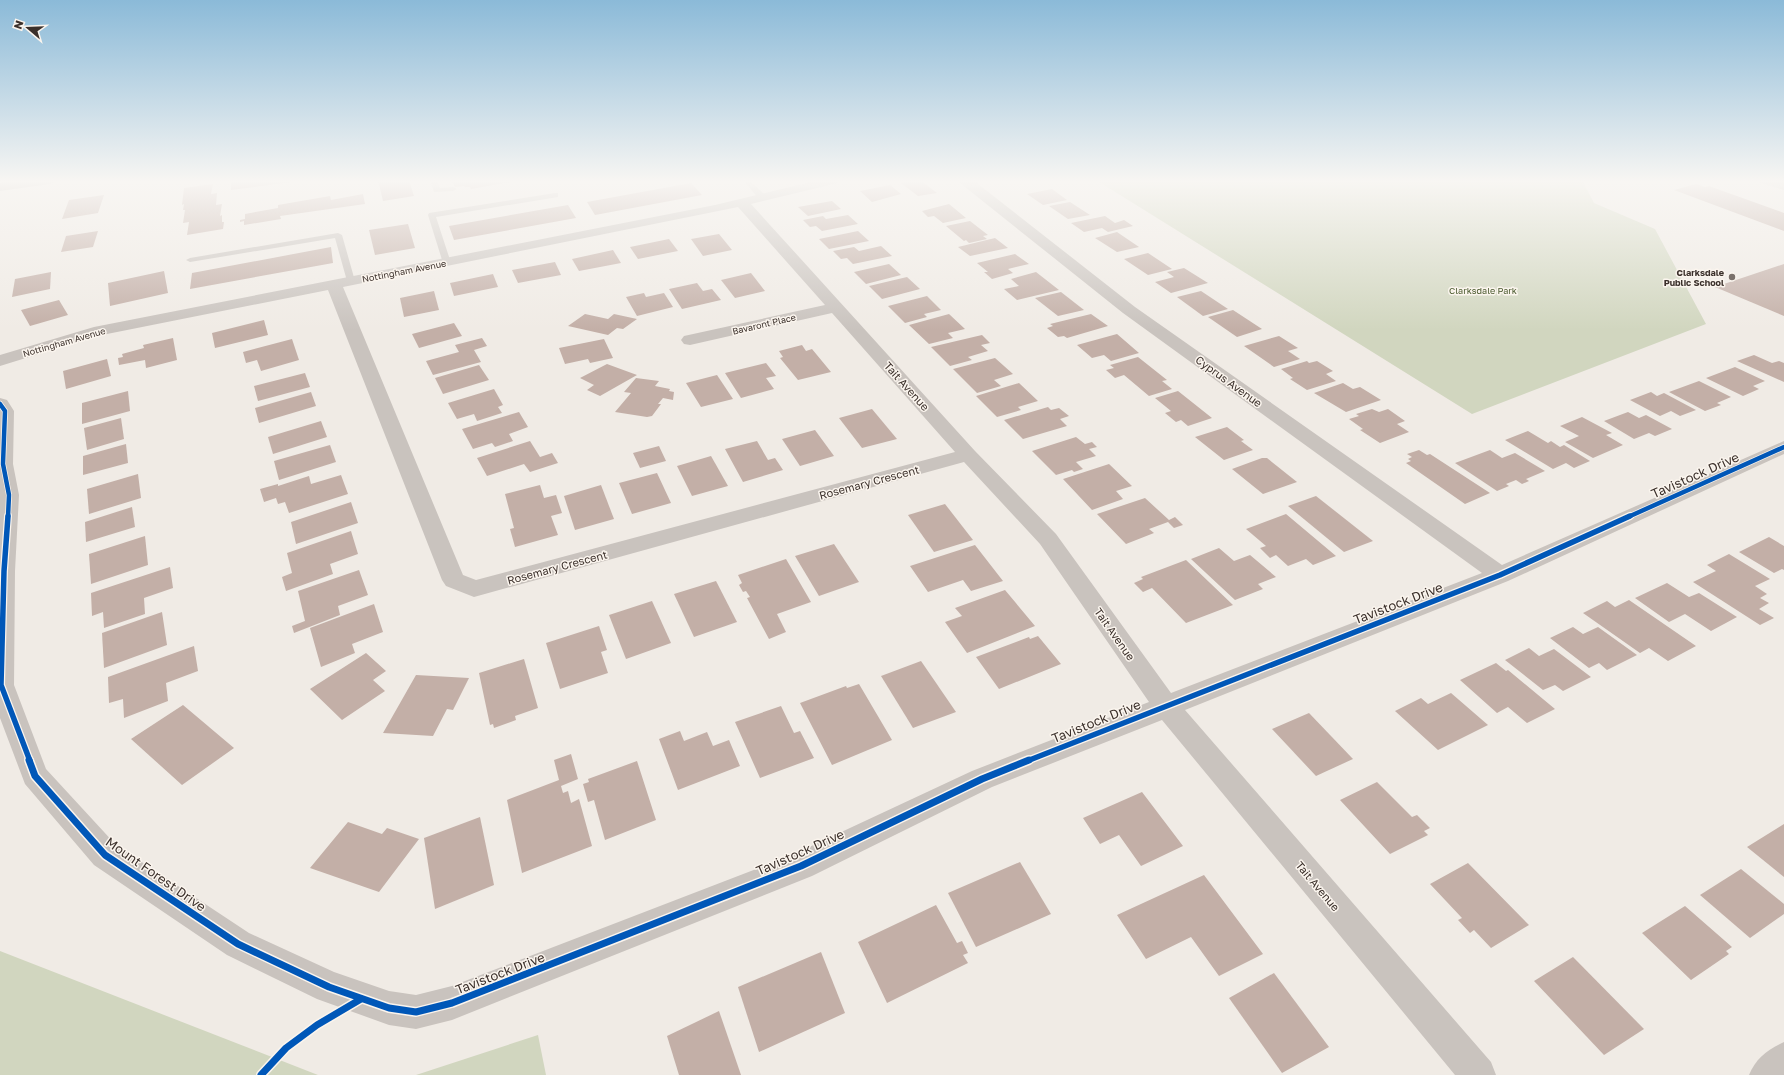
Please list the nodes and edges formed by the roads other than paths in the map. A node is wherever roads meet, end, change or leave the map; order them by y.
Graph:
1 (437, 230) edge
2 (606, 230) edge
3 (776, 230) edge
4 (1028, 230) edge
5 (190, 260) dead end
6 (447, 263) junction
7 (343, 283) junction
8 (837, 307) junction
9 (690, 340) dead end
10 (0, 361) edge
11 (0, 404) edge
12 (1784, 447) edge
13 (968, 455) junction
14 (1, 464) edge
15 (1500, 575) junction
16 (1165, 705) junction
17 (416, 1012) joint
18 (1784, 1060) edge
19 (1478, 1075) edge
20 (1767, 1075) edge

1 - 6 lane
2 - 6 street, Nottingham Avenue
3 - 8 street, Tait Avenue
4 - 15 street, Cyprus Avenue
5 - 7 lane
6 - 7 street, Nottingham Avenue
7 - 10 street, Nottingham Avenue
7 - 13 street, Rosemary Crescent
8 - 9 street, Bavaront Place
8 - 13 street, Tait Avenue
11 - 14 street, Mount Forest Drive
12 - 15 street, Tavistock Drive
13 - 16 street, Tait Avenue
14 - 17 street, Mount Forest Drive
15 - 16 street, Tavistock Drive
16 - 17 street, Tavistock Drive
16 - 19 street, Tait Avenue
18 - 20 street

